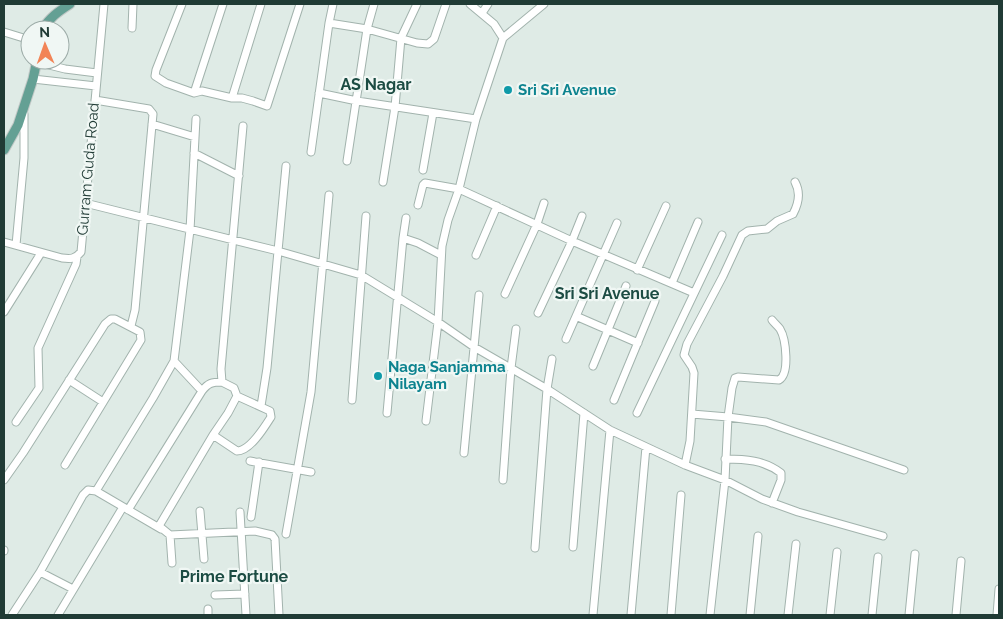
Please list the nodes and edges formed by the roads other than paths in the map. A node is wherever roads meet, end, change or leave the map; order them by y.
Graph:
1 (70, 4) edge
2 (104, 4) edge
3 (133, 4) edge
4 (182, 4) edge
5 (224, 4) edge
6 (261, 4) edge
7 (300, 4) edge
8 (333, 4) edge
9 (374, 4) edge
10 (417, 4) edge
11 (446, 4) edge
12 (470, 4) edge
13 (488, 4) edge
14 (544, 4) edge
15 (482, 13) junction
16 (49, 20) edge
17 (329, 24) junction
18 (132, 28) dead end
19 (367, 29) junction
20 (4, 32) edge
21 (20, 37) edge
22 (401, 38) junction
23 (503, 38) junction
24 (35, 70) edge
25 (70, 70) edge
26 (97, 74) junction
27 (33, 79) junction
28 (96, 86) junction
29 (194, 93) junction
30 (319, 93) junction
31 (232, 98) junction
32 (95, 100) junction
33 (357, 101) junction
34 (24, 106) junction
35 (395, 107) junction
36 (433, 113) junction
37 (476, 119) junction
38 (196, 120) dead end
39 (152, 124) junction
40 (243, 126) dead end
41 (195, 137) junction
42 (4, 150) edge
43 (311, 152) dead end
44 (194, 153) junction
45 (347, 161) dead end
46 (286, 166) dead end
47 (424, 170) dead end
48 (239, 176) junction
49 (383, 182) dead end
50 (795, 182) dead end
51 (459, 189) junction
52 (330, 195) dead end
53 (84, 203) junction
54 (544, 203) dead end
55 (418, 205) dead end
56 (497, 206) junction
57 (666, 206) dead end
58 (366, 216) dead end
59 (582, 216) dead end
60 (144, 218) junction
61 (406, 218) dead end
62 (698, 222) dead end
63 (617, 223) dead end
64 (537, 224) junction
65 (190, 230) junction
66 (722, 235) dead end
67 (403, 238) junction
68 (234, 240) junction
69 (572, 241) junction
70 (4, 242) edge
71 (16, 245) junction
72 (278, 251) junction
73 (41, 253) junction
74 (441, 255) junction
75 (476, 255) dead end
76 (603, 255) junction
77 (77, 257) junction
78 (323, 263) junction
79 (637, 270) junction
80 (361, 275) junction
81 (672, 283) junction
82 (626, 286) dead end
83 (694, 293) junction
84 (506, 294) dead end
85 (479, 295) dead end
86 (398, 297) junction
87 (655, 301) dead end
88 (4, 312) edge
89 (538, 313) dead end
90 (578, 316) junction
91 (772, 320) dead end
92 (438, 322) junction
93 (131, 326) junction
94 (516, 329) dead end
95 (608, 330) junction
96 (566, 339) dead end
97 (638, 343) junction
98 (474, 347) junction
99 (552, 359) dead end
100 (174, 361) junction
101 (593, 366) dead end
102 (511, 368) junction
103 (69, 380) junction
104 (222, 382) junction
105 (547, 389) junction
106 (202, 391) junction
107 (237, 396) junction
108 (352, 400) dead end
109 (614, 400) dead end
110 (104, 402) junction
111 (261, 406) junction
112 (387, 413) dead end
113 (584, 413) junction
114 (637, 413) dead end
115 (692, 414) junction
116 (728, 416) junction
117 (426, 421) dead end
118 (16, 422) dead end
119 (610, 430) junction
120 (213, 435) junction
121 (646, 447) junction
122 (464, 453) dead end
123 (725, 459) junction
124 (250, 461) dead end
125 (259, 462) junction
126 (65, 465) dead end
127 (685, 465) junction
128 (297, 469) junction
129 (904, 470) dead end
130 (311, 472) dead end
131 (4, 480) edge
132 (503, 480) dead end
133 (725, 480) junction
134 (96, 491) junction
135 (681, 495) dead end
136 (772, 503) junction
137 (125, 508) junction
138 (200, 511) dead end
139 (240, 512) dead end
140 (251, 517) dead end
141 (161, 529) junction
142 (240, 531) junction
143 (202, 534) junction
144 (286, 534) dead end
145 (170, 535) junction
146 (758, 536) dead end
147 (883, 536) dead end
148 (796, 544) dead end
149 (573, 547) dead end
150 (535, 548) dead end
151 (837, 552) dead end
152 (915, 554) dead end
153 (878, 557) dead end
154 (204, 559) dead end
155 (961, 561) dead end
156 (172, 563) dead end
157 (40, 572) junction
158 (73, 589) junction
159 (999, 589) edge
160 (244, 594) junction
161 (215, 595) dead end
162 (12, 615) edge
163 (58, 615) edge
164 (246, 615) edge
165 (279, 615) edge
166 (592, 615) edge
167 (631, 615) edge
168 (671, 615) edge
169 (710, 615) edge
170 (750, 615) edge
171 (788, 615) edge
172 (830, 615) edge
173 (872, 615) edge
174 (909, 615) edge
175 (956, 615) edge
176 (997, 615) edge

1 - 16 main road
2 - 26 street, Gurram Guda Road
3 - 18 street
4 - 29 street
5 - 29 street
6 - 31 street
7 - 31 street
8 - 17 street
9 - 19 street
10 - 22 street
11 - 22 street
12 - 15 street
13 - 15 street
14 - 23 street
15 - 23 street
17 - 19 street
17 - 30 street
19 - 22 street
19 - 33 street
20 - 21 street
22 - 35 street
23 - 37 street
24 - 27 main road
25 - 26 street
26 - 28 street, Gurram Guda Road
27 - 28 street
27 - 34 main road
28 - 32 street, Gurram Guda Road
29 - 31 street
30 - 33 street
30 - 43 street
32 - 39 street
32 - 53 street, Gurram Guda Road
33 - 35 street
33 - 45 street
34 - 42 main road
34 - 71 street
35 - 36 street
35 - 49 street
36 - 37 street
36 - 47 street
37 - 51 street
38 - 41 street
39 - 41 street
39 - 60 street
40 - 48 street
41 - 44 street
44 - 48 street
44 - 65 street
46 - 72 street
48 - 68 street
50 - 115 street
51 - 55 street
51 - 56 street
51 - 74 street
52 - 78 street
53 - 60 street
53 - 77 street, Gurram Guda Road
54 - 64 street
56 - 64 street
56 - 75 street
57 - 79 street
58 - 80 street
59 - 69 street
60 - 65 street
60 - 93 street
61 - 67 street
62 - 81 street
63 - 76 street
64 - 69 street
64 - 84 street
65 - 68 street
65 - 100 street
66 - 83 street
67 - 74 street
67 - 86 street
68 - 72 street
68 - 104 street
69 - 76 street
69 - 89 street
70 - 71 street, Gurram Guda Road
71 - 73 street, Gurram Guda Road
72 - 78 street
72 - 111 street
73 - 77 street, Gurram Guda Road
73 - 88 street
74 - 92 street
76 - 79 street
76 - 90 street
77 - 118 street
78 - 80 street
78 - 128 street
79 - 81 street
80 - 86 street
80 - 108 street
81 - 83 street
82 - 95 street
83 - 114 street
85 - 98 street
86 - 92 street
86 - 112 street
87 - 97 street
90 - 95 street
90 - 96 street
91 - 116 street
92 - 98 street
92 - 117 street
93 - 103 street
93 - 110 street
94 - 102 street
95 - 97 street
95 - 101 street
97 - 109 street
98 - 102 street
98 - 122 street
99 - 105 street
100 - 106 street
100 - 134 street
102 - 105 street
102 - 132 street
103 - 110 street
103 - 131 street
104 - 106 street
104 - 107 street
105 - 113 street
105 - 150 street
106 - 137 street
107 - 111 street
107 - 120 street
110 - 126 street
111 - 120 street
113 - 119 street
113 - 149 street
115 - 116 street
115 - 127 street
116 - 123 street
116 - 129 street
119 - 121 street
119 - 166 street
120 - 141 street
121 - 127 street
121 - 167 street
123 - 133 street
123 - 136 street
124 - 125 street
125 - 128 street
125 - 140 street
127 - 133 street
128 - 130 street
128 - 144 street
133 - 136 street
133 - 169 street
134 - 137 street
134 - 157 street
135 - 168 street
136 - 147 street
137 - 141 street
137 - 158 street
138 - 143 street
139 - 142 street
141 - 145 street
142 - 143 street
142 - 160 street
142 - 165 street
143 - 145 street
143 - 154 street
145 - 156 street
146 - 170 street
148 - 171 street
151 - 172 street
152 - 174 street
153 - 173 street
155 - 175 street
157 - 158 street
157 - 162 street
158 - 163 street
159 - 176 street
160 - 161 street
160 - 164 street

